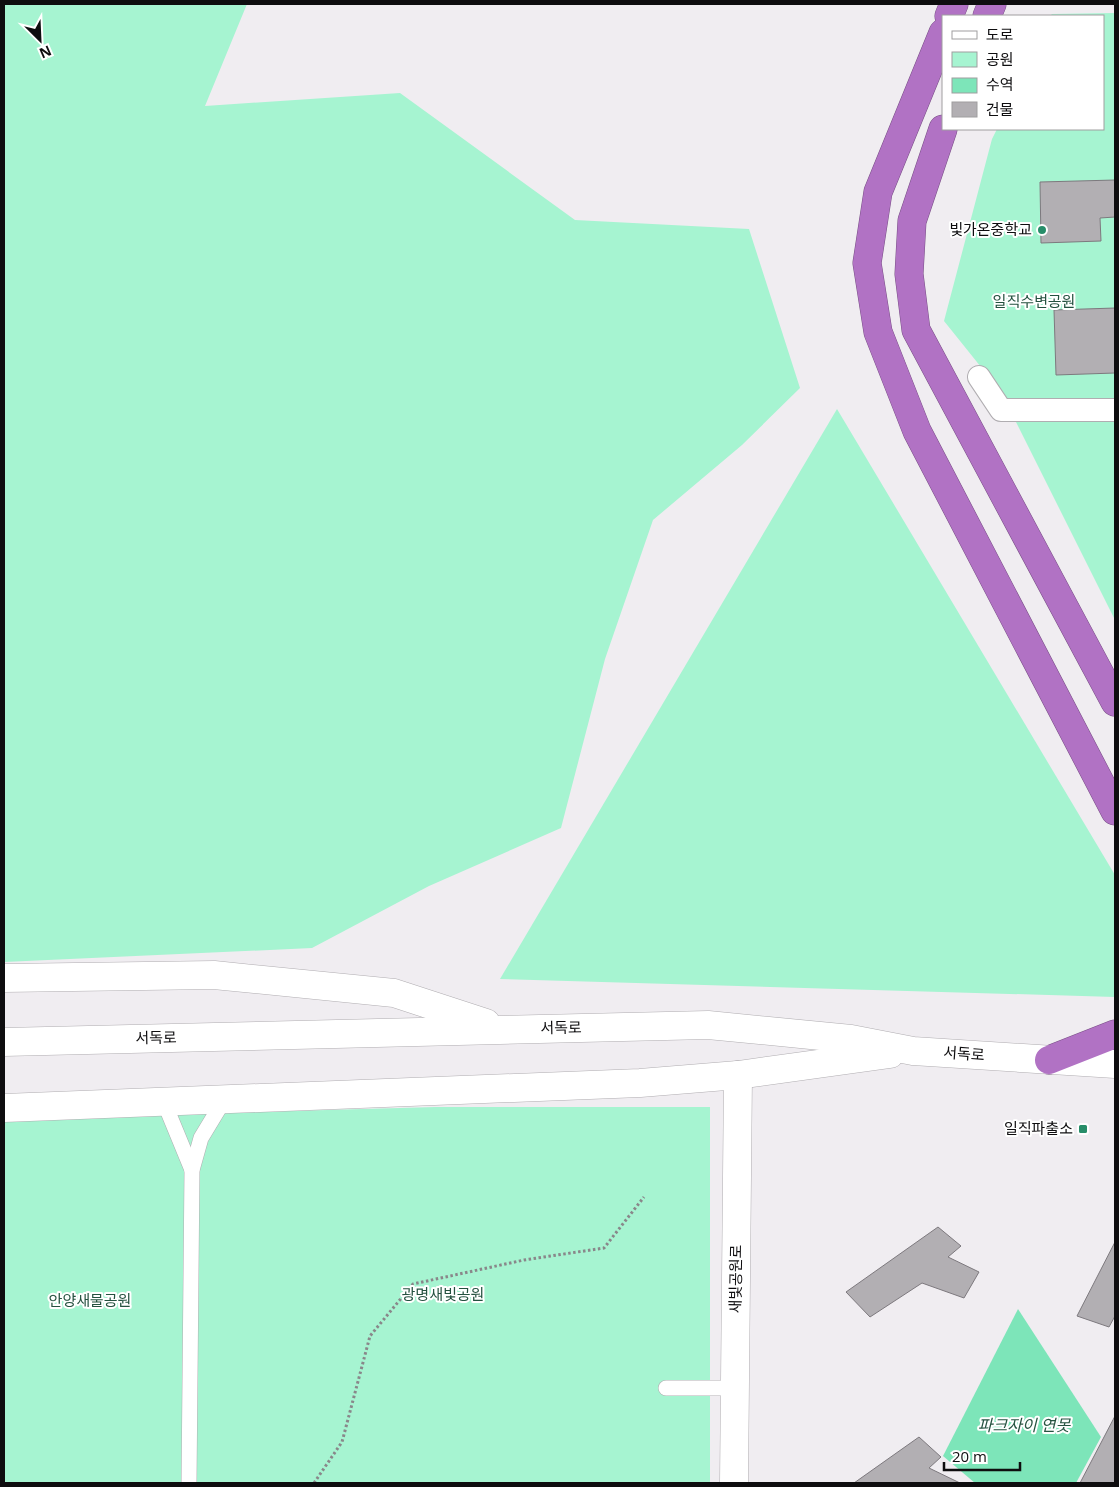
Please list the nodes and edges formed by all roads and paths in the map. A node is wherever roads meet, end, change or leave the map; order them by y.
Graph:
1 (942, 35) edge
2 (943, 130) edge
3 (979, 377) dead end
4 (1115, 410) edge
5 (1115, 702) edge
6 (1115, 811) edge
7 (4, 978) edge
8 (504, 1029) junction
9 (1115, 1034) edge
10 (4, 1042) edge
11 (913, 1051) junction
12 (1049, 1060) junction
13 (1115, 1064) edge
14 (738, 1075) junction
15 (224, 1100) junction
16 (164, 1102) junction
17 (4, 1108) edge
18 (192, 1170) junction
19 (644, 1197) dead end
20 (666, 1388) dead end
21 (735, 1388) junction
22 (189, 1483) edge
23 (314, 1483) edge
24 (734, 1483) edge

1 - 6 highway
2 - 5 highway
3 - 4 street
7 - 8 main road
8 - 10 main road, 서독로
8 - 11 main road, 서독로
9 - 12 highway
11 - 12 main road, 서독로
11 - 14 main road
12 - 13 main road, 서독로
14 - 15 main road
14 - 21 main road, 새빛공원로
15 - 16 main road
15 - 18 lane
16 - 17 main road
16 - 18 lane
18 - 22 lane
19 - 23 path
20 - 21 lane
21 - 24 main road, 새빛공원로

